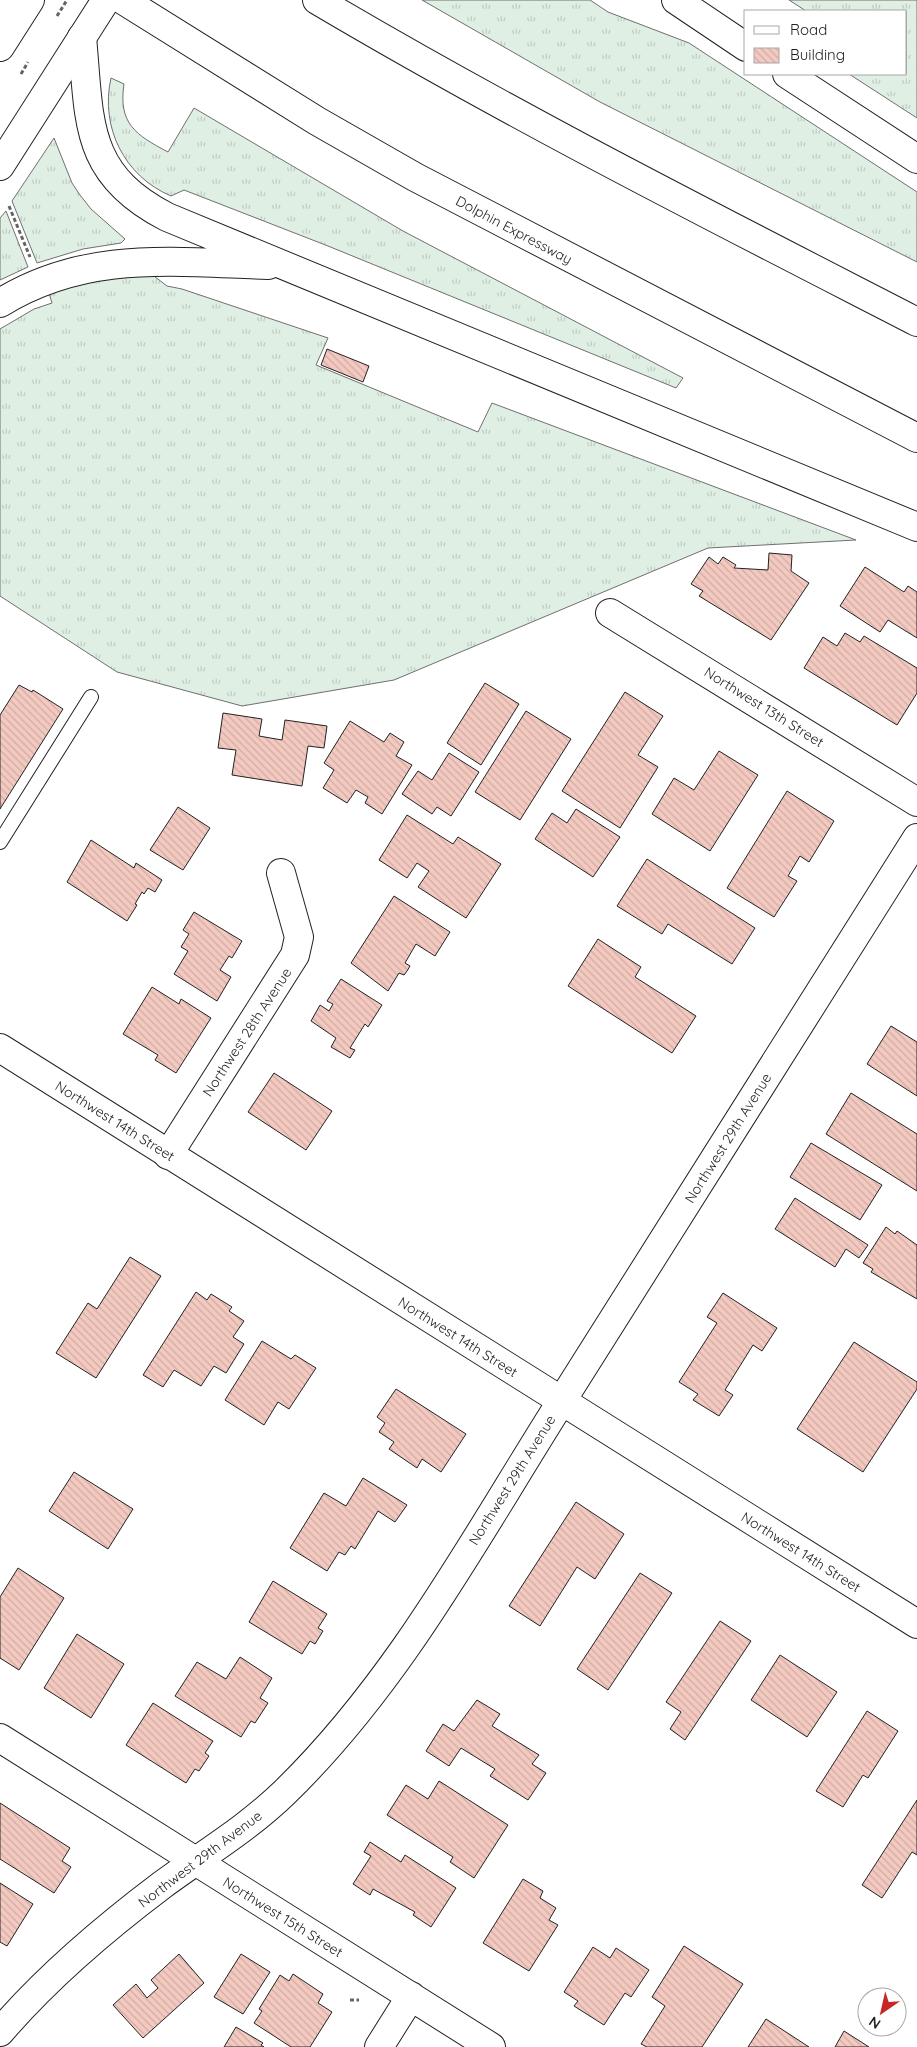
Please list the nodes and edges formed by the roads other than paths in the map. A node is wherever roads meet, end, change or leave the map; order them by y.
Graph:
1 (106, 0) edge
2 (123, 0) edge
3 (317, 0) edge
4 (676, 0) edge
5 (29, 1) edge
6 (0, 12) edge
7 (82, 37) junction
8 (744, 46) edge
9 (0, 47) edge
10 (789, 75) edge
11 (917, 159) edge
12 (0, 166) edge
13 (287, 265) junction
14 (0, 303) edge
15 (917, 322) edge
16 (917, 438) edge
17 (917, 527) edge
18 (610, 613) dead end
19 (91, 697) dead end
20 (917, 802) edge
21 (917, 838) edge
22 (0, 842) edge
23 (281, 873) dead end
24 (1, 1051) edge
25 (168, 1155) junction
26 (561, 1402) junction
27 (917, 1624) edge
28 (0, 1738) edge
29 (195, 1862) junction
30 (411, 1996) junction
31 (0, 2032) edge
32 (379, 2047) edge
33 (491, 2047) edge

1 - 7 main road
2 - 16 main road, Dolphin Expressway
3 - 15 main road
4 - 8 main road
5 - 6 main road
5 - 9 main road
7 - 12 main road
7 - 13 main road
10 - 11 main road
13 - 14 main road
13 - 17 main road
18 - 20 main road, Northwest 13th Street
19 - 22 lane
21 - 26 main road, Northwest 29th Avenue
23 - 25 main road, Northwest 28th Avenue
24 - 25 main road, Northwest 14th Street
25 - 26 main road, Northwest 14th Street
26 - 27 main road, Northwest 14th Street
26 - 29 main road, Northwest 29th Avenue
28 - 29 main road, Northwest 15th Street
29 - 30 main road, Northwest 15th Street
29 - 31 main road, Northwest 29th Avenue
30 - 32 main road
30 - 33 main road, Northwest 15th Street

